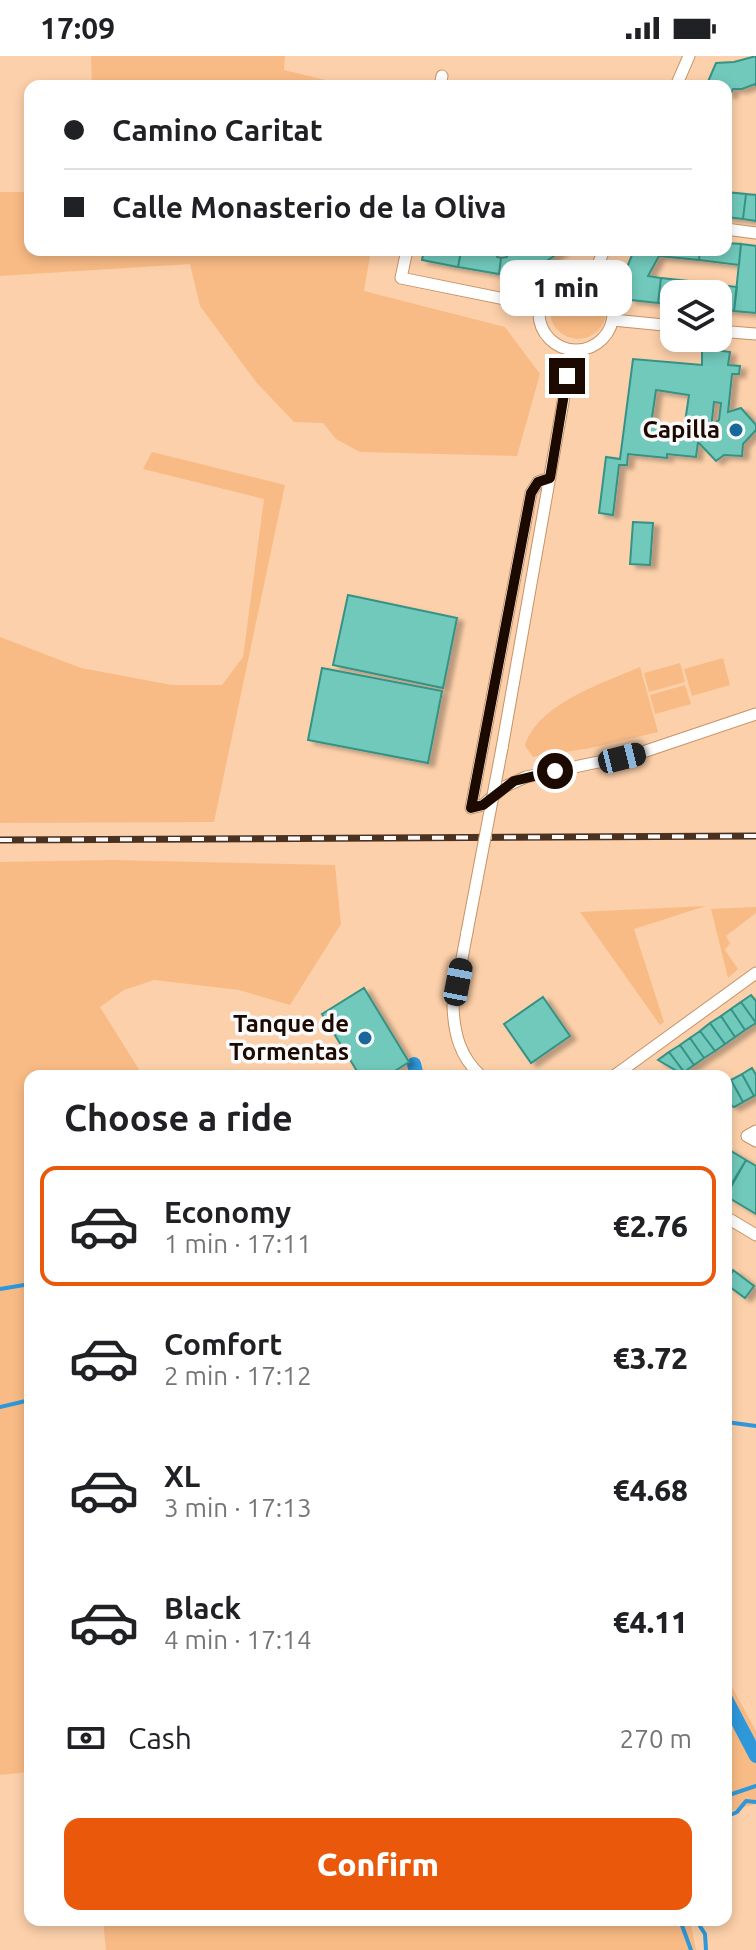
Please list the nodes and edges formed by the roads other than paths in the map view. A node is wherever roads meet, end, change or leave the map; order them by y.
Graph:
1 (689, 56) edge
2 (679, 80) edge
3 (732, 230) edge
4 (756, 233) edge
5 (406, 256) edge
6 (602, 256) edge
7 (592, 279) junction
8 (539, 306) junction
9 (613, 320) junction
10 (660, 325) edge
11 (732, 332) edge
12 (756, 334) edge
13 (572, 351) junction
14 (550, 478) junction
15 (756, 714) edge
16 (756, 973) edge
17 (474, 1070) edge
18 (622, 1070) edge
19 (732, 1221) edge
20 (756, 1235) edge

1 - 2 street
3 - 4 street
5 - 8 street
6 - 7 street
7 - 8 street
7 - 9 street
8 - 13 street
9 - 10 street
9 - 13 street
11 - 12 street
13 - 14 street
14 - 15 street
14 - 17 street, bridge
16 - 18 street
19 - 20 street

